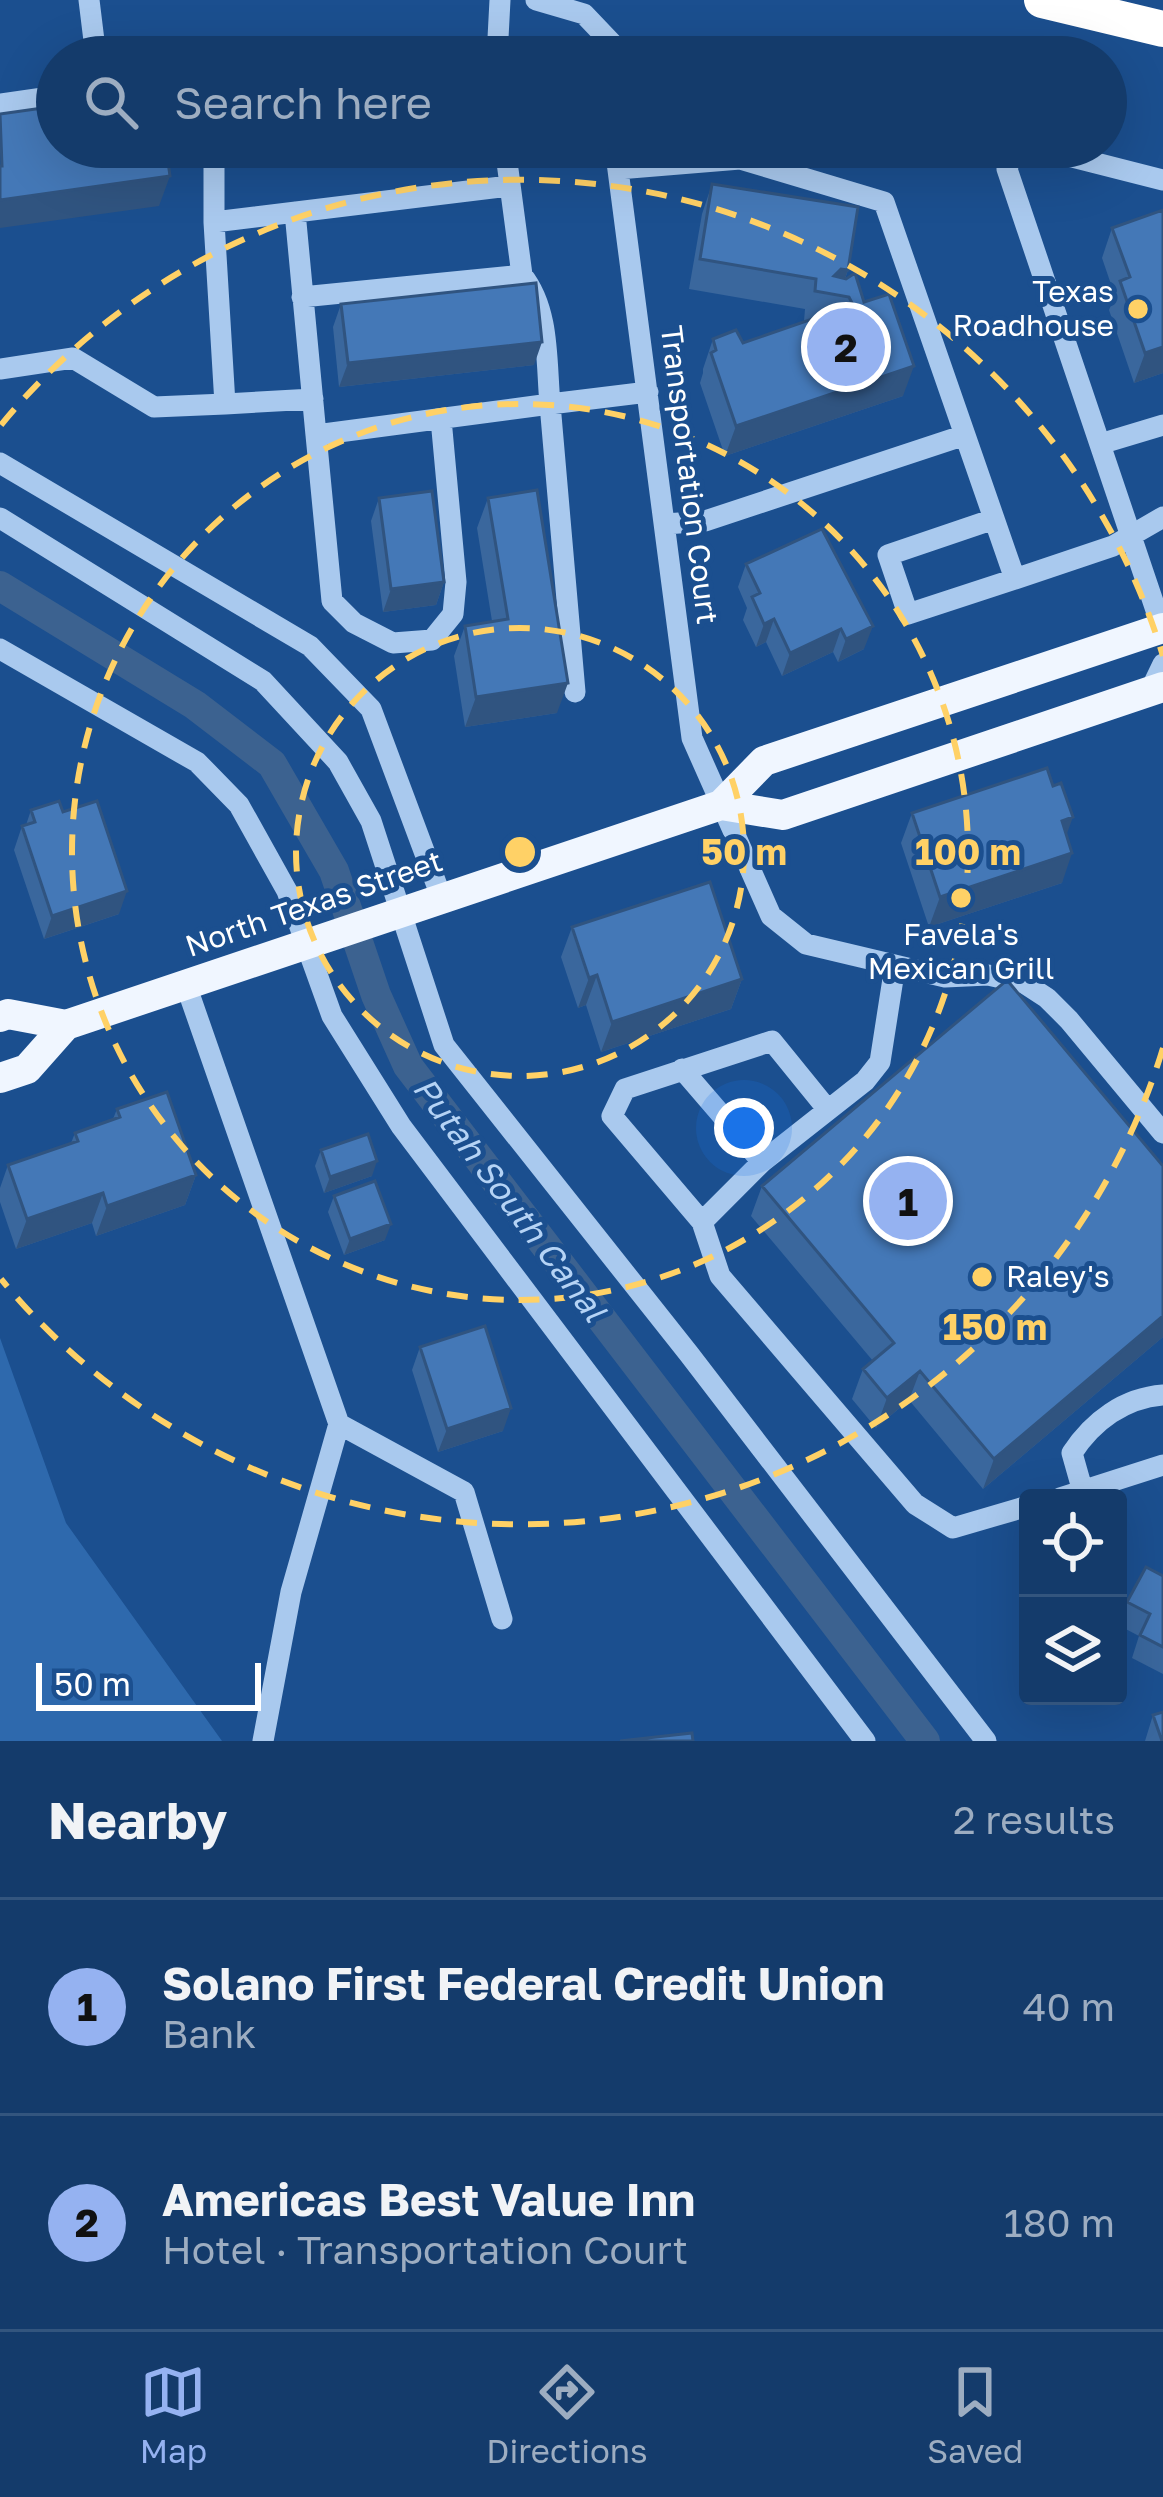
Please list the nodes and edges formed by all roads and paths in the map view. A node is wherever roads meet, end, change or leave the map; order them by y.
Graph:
1 (89, 0) edge
2 (500, 0) edge
3 (536, 0) edge
4 (1042, 0) edge
5 (1163, 29) edge
6 (93, 36) edge
7 (498, 36) edge
8 (604, 36) edge
9 (36, 99) edge
10 (0, 104) edge
11 (214, 168) edge
12 (507, 168) edge
13 (617, 168) edge
14 (770, 168) edge
15 (1007, 168) edge
16 (1114, 168) edge
17 (1163, 181) edge
18 (509, 186) junction
19 (295, 212) junction
20 (214, 222) junction
21 (522, 275) junction
22 (302, 297) junction
23 (0, 369) edge
24 (648, 392) junction
25 (313, 399) junction
26 (225, 404) junction
27 (550, 404) junction
28 (441, 418) junction
29 (1163, 425) edge
30 (316, 435) junction
31 (965, 435) junction
32 (1100, 444) junction
33 (0, 463) edge
34 (1163, 517) edge
35 (0, 518) edge
36 (994, 519) junction
37 (666, 524) junction
38 (1131, 535) junction
39 (1015, 579) junction
40 (1163, 629) edge
41 (0, 649) edge
42 (1159, 680) edge
43 (575, 692) dead end
44 (721, 805) junction
45 (442, 899) junction
46 (389, 917) junction
47 (319, 940) junction
48 (895, 966) junction
49 (186, 985) junction
50 (0, 1017) edge
51 (67, 1025) junction
52 (682, 1070) junction
53 (0, 1078) edge
54 (828, 1110) junction
55 (1163, 1132) edge
56 (762, 1162) junction
57 (702, 1222) junction
58 (1163, 1395) edge
59 (339, 1424) junction
60 (1163, 1465) edge
61 (1082, 1489) edge
62 (1092, 1489) edge
63 (1019, 1510) edge
64 (502, 1619) dead end
65 (263, 1741) edge
66 (866, 1741) edge
67 (986, 1741) edge

1 - 6 street
2 - 7 street
3 - 8 street
4 - 5 highway
9 - 10 street
11 - 20 street
12 - 18 street
13 - 24 street, Transportation Court
14 - 31 street
15 - 32 street
16 - 17 street
18 - 19 street
18 - 21 street
19 - 20 street
19 - 22 street
20 - 26 street
21 - 22 street
21 - 27 street
22 - 25 street
23 - 26 street
24 - 27 street
24 - 37 street, Transportation Court
25 - 26 street
25 - 30 street
27 - 28 street
27 - 43 street
28 - 30 street
28 - 30 street
29 - 32 street
31 - 36 street
31 - 37 street
32 - 38 street
33 - 45 street
34 - 38 street
35 - 46 street
36 - 39 street
36 - 39 street
37 - 44 street, Transportation Court
38 - 39 street
38 - 40 street
40 - 44 main road, North Texas Street
41 - 47 street
42 - 44 main road, North Texas Street
44 - 45 main road, North Texas Street
44 - 48 street, Transportation Court
45 - 46 main road, North Texas Street
46 - 47 main road, North Texas Street
46 - 67 street
47 - 49 main road, North Texas Street
47 - 66 street
48 - 54 street
48 - 55 street, Transportation Court
49 - 51 main road, North Texas Street
49 - 59 street
50 - 51 main road, North Texas Street
51 - 53 main road, North Texas Street
52 - 54 street
52 - 56 street
52 - 57 street
54 - 56 street
56 - 57 street
57 - 63 street
58 - 61 street
59 - 64 street
59 - 65 street
60 - 62 street

